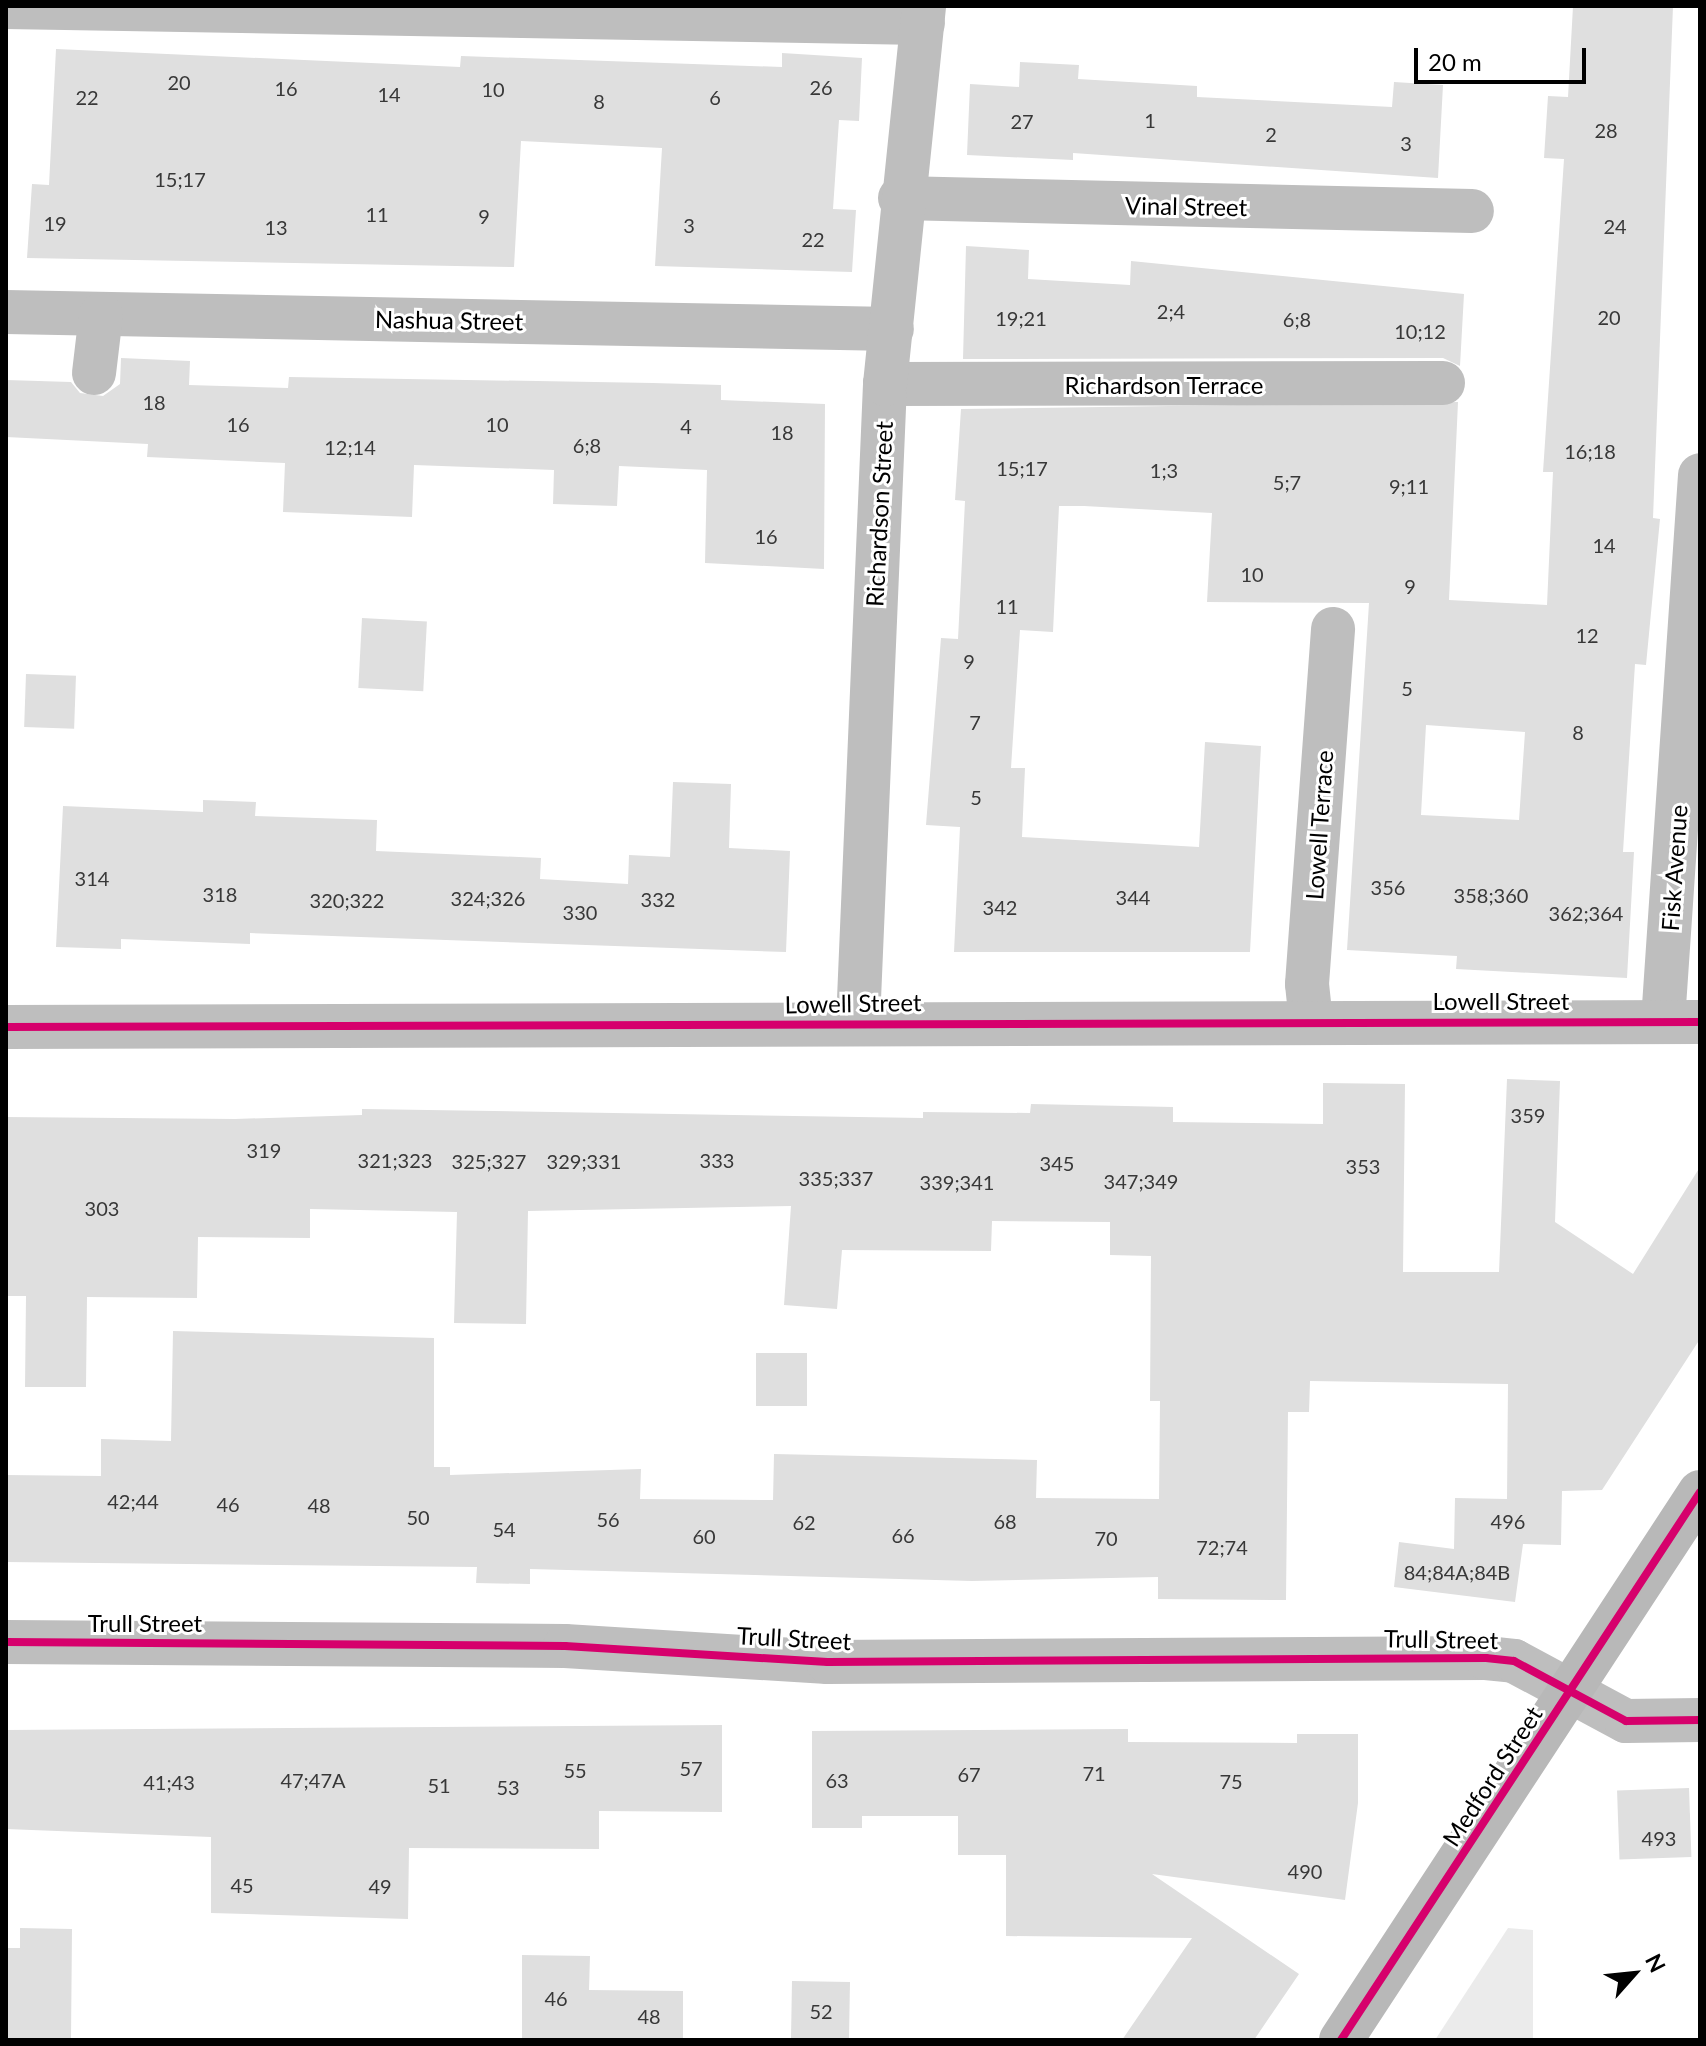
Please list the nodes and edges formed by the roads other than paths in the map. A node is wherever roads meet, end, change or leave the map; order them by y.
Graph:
1 (6, 7) edge
2 (924, 14) edge
3 (900, 198) junction
4 (1472, 211) dead end
5 (6, 312) edge
6 (101, 314) junction
7 (892, 329) junction
8 (94, 373) dead end
9 (1443, 383) dead end
10 (885, 384) junction
11 (1700, 475) edge
12 (1333, 629) dead end
13 (1311, 1022) junction
14 (1682, 1022) edge
15 (858, 1023) junction
16 (6, 1027) edge
17 (1700, 1492) edge
18 (6, 1642) edge
19 (1571, 1692) junction
20 (1700, 1720) edge
21 (1341, 2040) edge

1 - 2 street
2 - 3 street, Richardson Street
3 - 4 street, Vinal Street
3 - 7 street, Richardson Street
5 - 6 street, Nashua Street
6 - 7 street, Nashua Street
6 - 8 street
7 - 10 street, Richardson Street
9 - 10 street, Richardson Terrace
10 - 15 street, Richardson Street
11 - 14 street, Fisk Avenue
12 - 13 street, Lowell Terrace
13 - 14 street, Lowell Street
13 - 15 street, Lowell Street
15 - 16 street, Lowell Street
17 - 19 main road, Medford Street
18 - 19 street, Trull Street
19 - 20 street, Trull Street
19 - 21 main road, Medford Street

